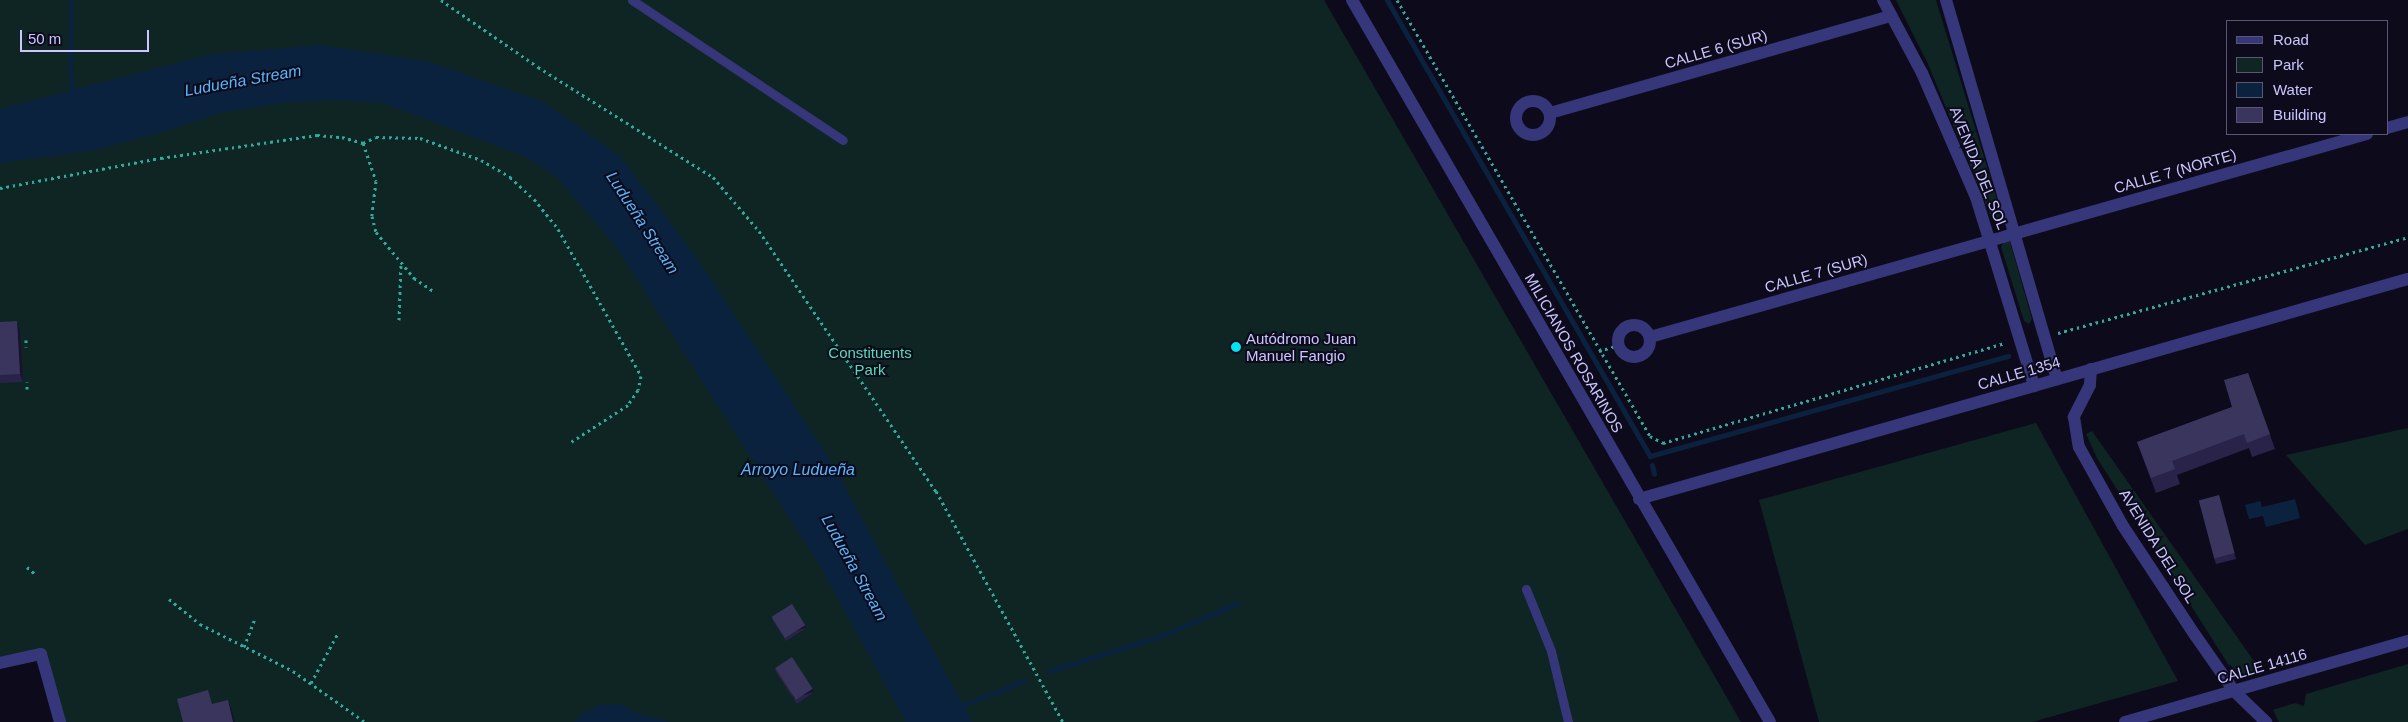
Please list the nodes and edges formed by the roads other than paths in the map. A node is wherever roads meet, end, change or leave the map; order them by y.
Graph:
1 (632, 0) edge
2 (1352, 0) edge
3 (1883, 0) edge
4 (1947, 0) edge
5 (1891, 16) junction
6 (1550, 113) dead end
7 (2408, 122) edge
8 (2388, 128) edge
9 (2362, 135) edge
10 (843, 140) dead end
11 (2015, 234) junction
12 (1992, 240) junction
13 (2408, 279) edge
14 (1650, 337) junction
15 (2091, 369) junction
16 (2057, 379) junction
17 (2034, 386) junction
18 (1639, 498) junction
19 (1526, 589) dead end
20 (2408, 641) edge
21 (0, 663) edge
22 (2234, 690) junction
23 (60, 722) edge
24 (1568, 722) edge
25 (1770, 722) edge
26 (2125, 722) edge
27 (2266, 722) edge

1 - 10 lane
2 - 18 street, MILICIANOS ROSARINOS
3 - 5 street, AVENIDA DEL SOL
4 - 11 street, AVENIDA DEL SOL
5 - 6 street, CALLE 6 (SUR)
5 - 12 street, AVENIDA DEL SOL
7 - 8 street
9 - 11 street, CALLE 7 (NORTE)
11 - 12 street, CALLE 7 (NORTE)
11 - 16 street, AVENIDA DEL SOL
12 - 14 street, CALLE 7 (SUR)
12 - 17 street, AVENIDA DEL SOL
13 - 15 street, CALLE 1354
14 - 14 street
15 - 16 street, CALLE 1354
15 - 22 street, AVENIDA DEL SOL
16 - 17 street, CALLE 1354
17 - 18 street, CALLE 1354
18 - 25 street, MILICIANOS ROSARINOS
19 - 24 lane
20 - 22 street, CALLE 14116
21 - 23 street
22 - 26 street, CALLE 14116
22 - 27 street, AVENIDA DEL SOL

